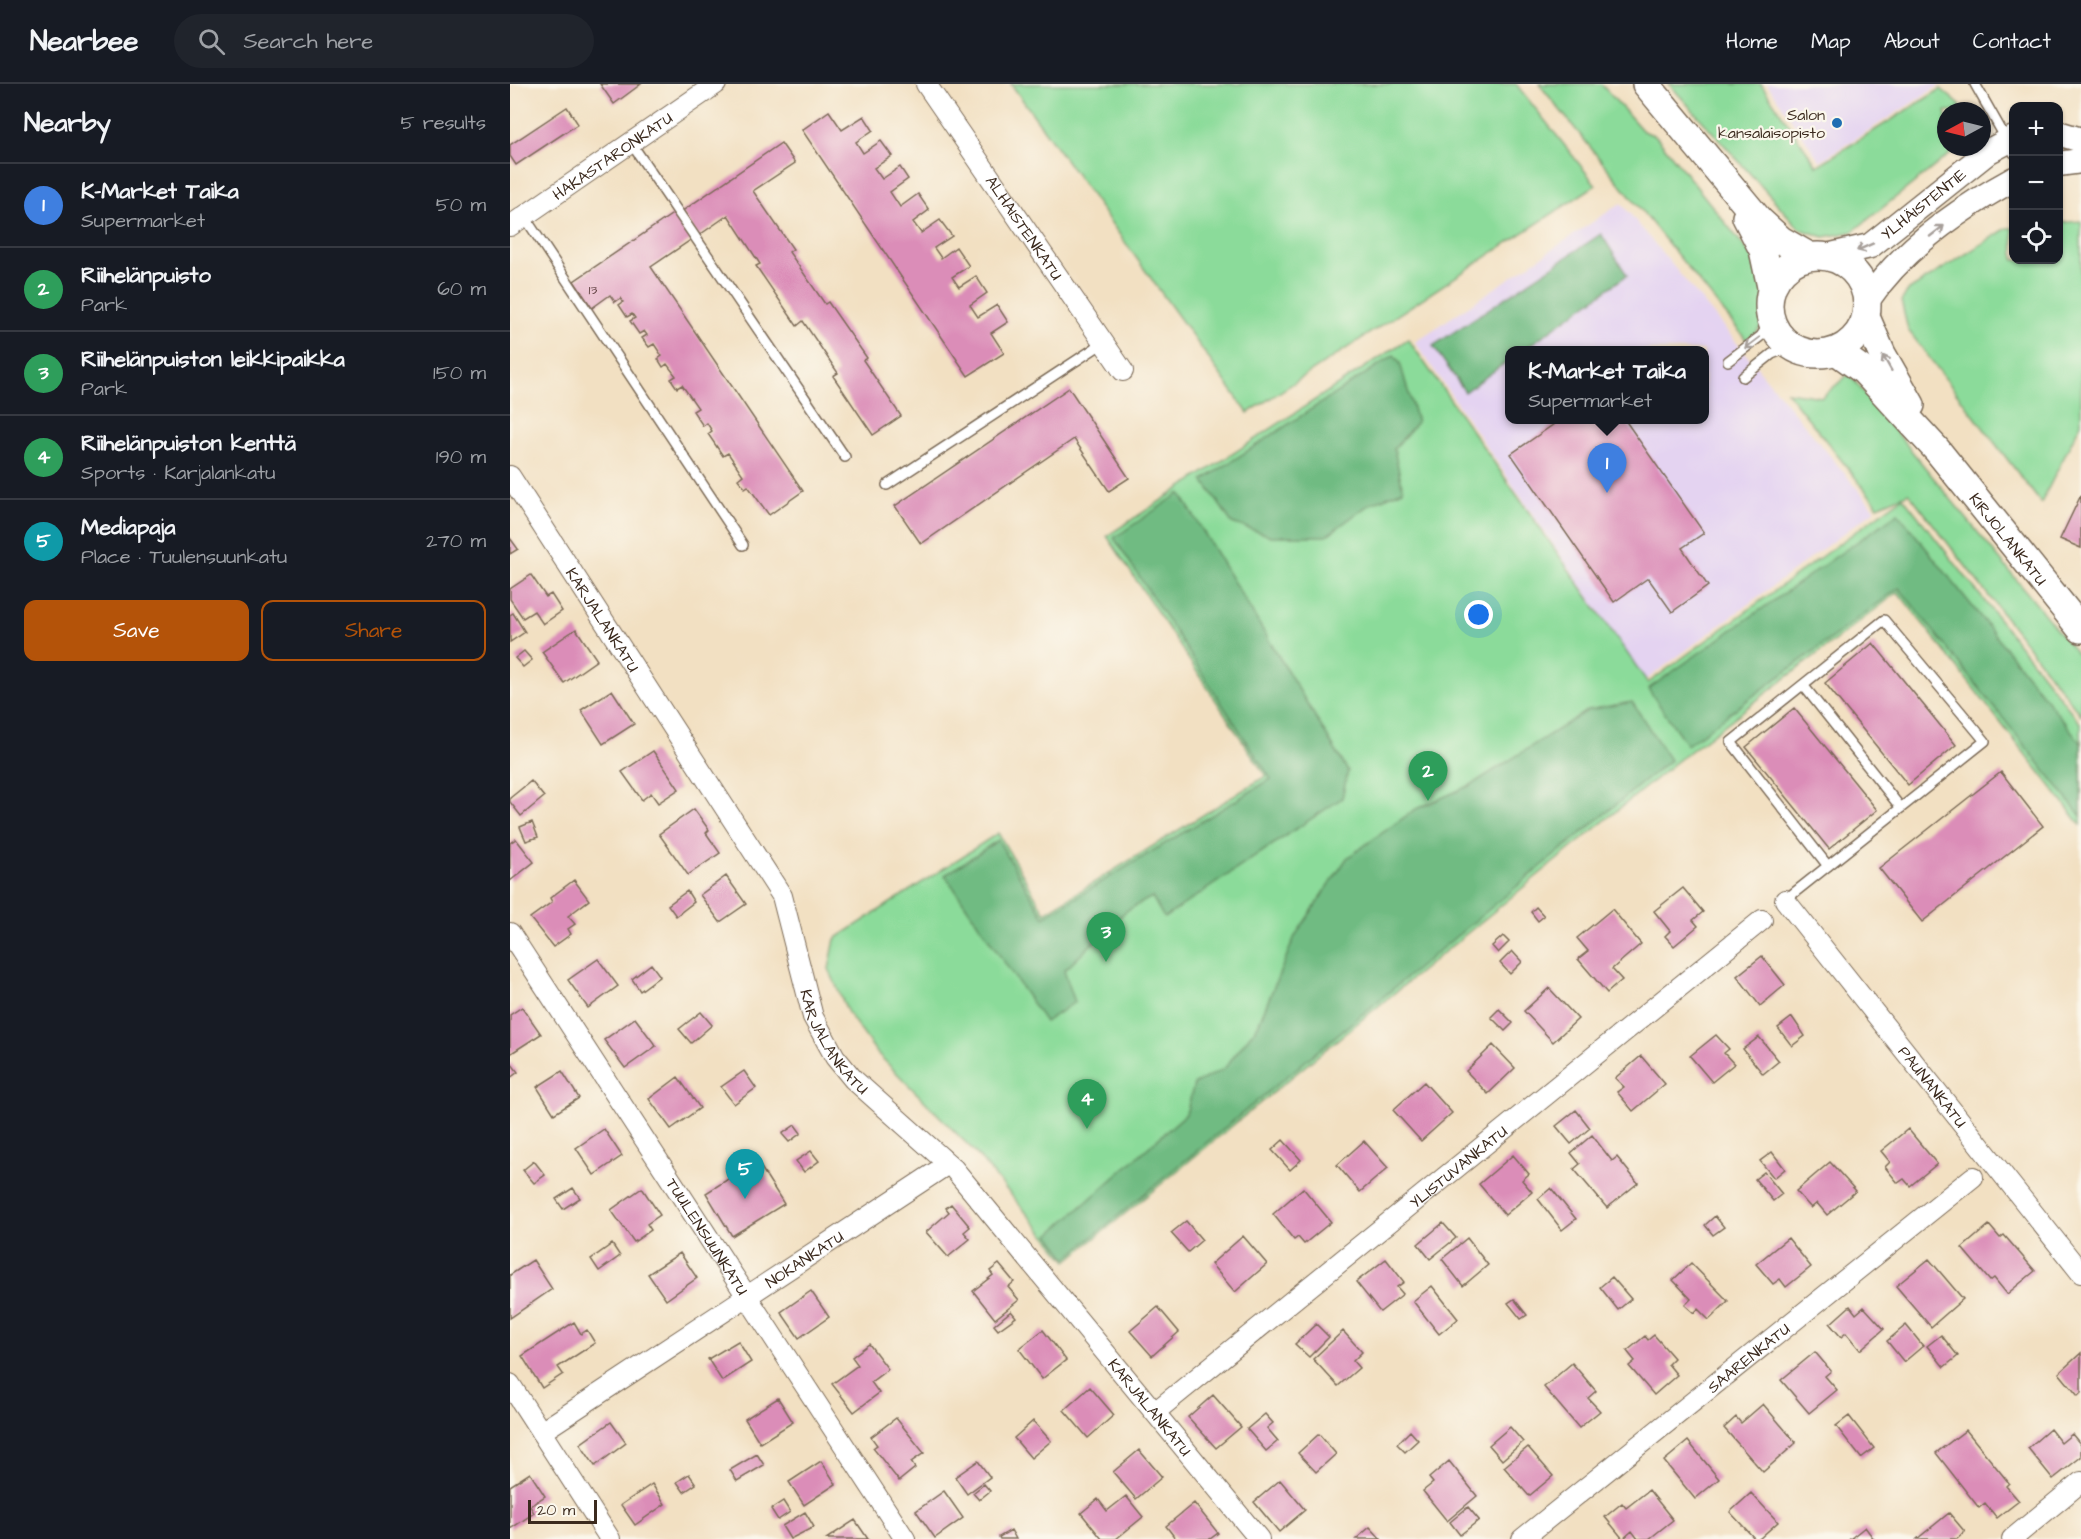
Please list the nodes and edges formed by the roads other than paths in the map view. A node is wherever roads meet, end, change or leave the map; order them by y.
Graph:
1 (716, 84) edge
2 (926, 84) edge
3 (1646, 84) edge
4 (1975, 84) edge
5 (2063, 135) edge
6 (2081, 140) edge
7 (2009, 141) edge
8 (631, 143) junction
9 (2009, 145) edge
10 (1699, 146) junction
11 (2081, 161) edge
12 (2063, 163) edge
13 (2009, 182) edge
14 (517, 221) edge
15 (1818, 256) junction
16 (1771, 287) junction
17 (1867, 309) junction
18 (1771, 321) junction
19 (1103, 343) junction
20 (1790, 346) junction
21 (1836, 351) junction
22 (1728, 361) dead end
23 (1123, 371) dead end
24 (1743, 377) dead end
25 (1936, 450) junction
26 (846, 457) dead end
27 (510, 476) edge
28 (887, 485) dead end
29 (743, 545) dead end
30 (2081, 629) edge
31 (1803, 685) junction
32 (1901, 808) junction
33 (1828, 866) junction
34 (1785, 900) joint
35 (1762, 920) dead end
36 (510, 933) edge
37 (948, 1164) junction
38 (1973, 1177) dead end
39 (2081, 1273) edge
40 (747, 1296) junction
41 (510, 1384) edge
42 (1155, 1412) junction
43 (541, 1432) junction
44 (2081, 1482) edge
45 (610, 1539) edge
46 (905, 1539) edge
47 (1259, 1539) edge
48 (1522, 1539) edge
49 (2012, 1539) edge

1 - 8 street, HAKASTARONKATU
2 - 19 street, ALHAISTENKATU
3 - 10 main road
4 - 7 lane
5 - 6 street
8 - 14 street, HAKASTARONKATU
8 - 26 lane
9 -> 15 street, YLHÄISTENTIE
10 - 15 main road
10 - 16 main road
11 - 12 street
17 -> 13 street, YLHÄISTENTIE
14 - 29 lane
15 - 16 main road
15 - 17 main road
16 - 18 main road
17 - 21 main road
25 -> 17 main road, KIRJOLANKATU
18 - 20 main road
18 -> 22 lane
19 - 23 street, ALHAISTENKATU
19 - 28 lane
20 - 21 main road
20 - 24 lane
21 - 25 main road, KIRJOLANKATU
25 - 30 main road, KIRJOLANKATU
27 - 37 street, KARJALANKATU
31 - 32 lane
31 - 32 lane
31 - 33 lane
32 - 33 lane
33 - 34 lane
34 - 39 street, PAUNANKATU
35 - 42 street, YLISTUVANKATU
36 - 40 street, TUULENSUUNKATU
37 - 40 street, NOKANKATU
37 - 42 street, KARJALANKATU
38 - 48 street, SAARENKATU
40 - 43 street, NOKANKATU
40 - 46 street, TUULENSUUNKATU
41 - 43 street
42 - 47 street, KARJALANKATU
43 - 45 street
44 - 49 street

